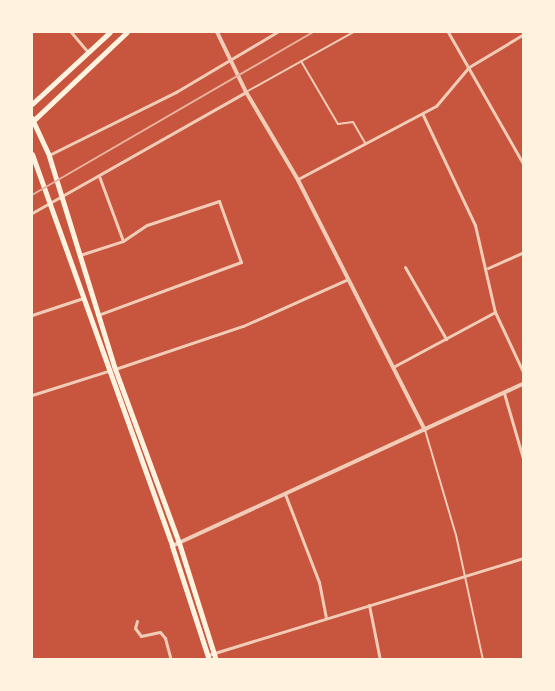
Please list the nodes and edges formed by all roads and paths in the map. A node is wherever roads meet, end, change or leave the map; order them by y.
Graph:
1 (70, 32) edge
2 (110, 32) edge
3 (127, 32) edge
4 (217, 32) edge
5 (277, 32) edge
6 (354, 32) edge
7 (448, 32) edge
8 (524, 34) edge
9 (87, 51) junction
10 (230, 59) junction
11 (301, 61) junction
12 (469, 67) junction
13 (246, 92) junction
14 (32, 104) edge
15 (423, 115) junction
16 (32, 120) edge
17 (365, 143) junction
18 (32, 154) edge
19 (49, 156) junction
20 (524, 165) edge
21 (99, 176) junction
22 (298, 180) junction
23 (60, 198) junction
24 (50, 204) junction
25 (32, 213) edge
26 (123, 240) junction
27 (524, 252) edge
28 (79, 256) junction
29 (405, 267) dead end
30 (488, 268) junction
31 (348, 279) junction
32 (83, 298) junction
33 (495, 312) junction
34 (32, 315) edge
35 (98, 315) junction
36 (446, 339) junction
37 (393, 367) junction
38 (112, 370) junction
39 (524, 374) edge
40 (524, 383) edge
41 (504, 393) junction
42 (32, 395) edge
43 (425, 430) junction
44 (524, 462) edge
45 (285, 494) junction
46 (179, 543) junction
47 (172, 546) junction
48 (524, 558) edge
49 (465, 575) junction
50 (369, 605) junction
51 (327, 618) junction
52 (137, 621) dead end
53 (215, 656) edge
54 (208, 657) edge
55 (171, 660) edge
56 (380, 660) edge
57 (483, 660) edge

1 - 9 street
2 - 9 main road
3 - 16 main road
4 - 10 street
5 - 10 street
6 - 11 street
7 - 12 street
8 - 12 street
9 - 14 main road
10 - 13 street
10 - 19 street
11 - 13 street
11 - 17 street
12 - 15 street
12 - 20 street
13 - 21 street
13 - 22 street
15 - 17 street
15 - 30 street
16 - 19 main road
17 - 22 street
18 - 24 main road
19 - 23 main road
21 - 23 street
21 - 26 street
22 - 31 street
23 - 24 street
23 - 28 main road
24 - 25 street
24 - 32 main road
26 - 28 street
26 - 35 street
27 - 30 street
28 - 35 main road
29 - 36 street
30 - 33 street
31 - 37 street
31 - 38 street
32 - 34 street
32 - 38 main road
33 - 36 street
33 - 39 street
35 - 38 main road
36 - 37 street
37 - 43 street
38 - 42 street
38 - 46 main road
38 - 47 main road
40 - 41 street
41 - 43 street
41 - 44 street
43 - 45 street
43 - 49 street
45 - 46 street
45 - 51 street
46 - 47 street
46 - 53 main road
47 - 54 main road
48 - 49 street
49 - 50 street
49 - 57 street
50 - 51 street
50 - 56 street
51 - 53 street
52 - 55 street
53 - 54 street

